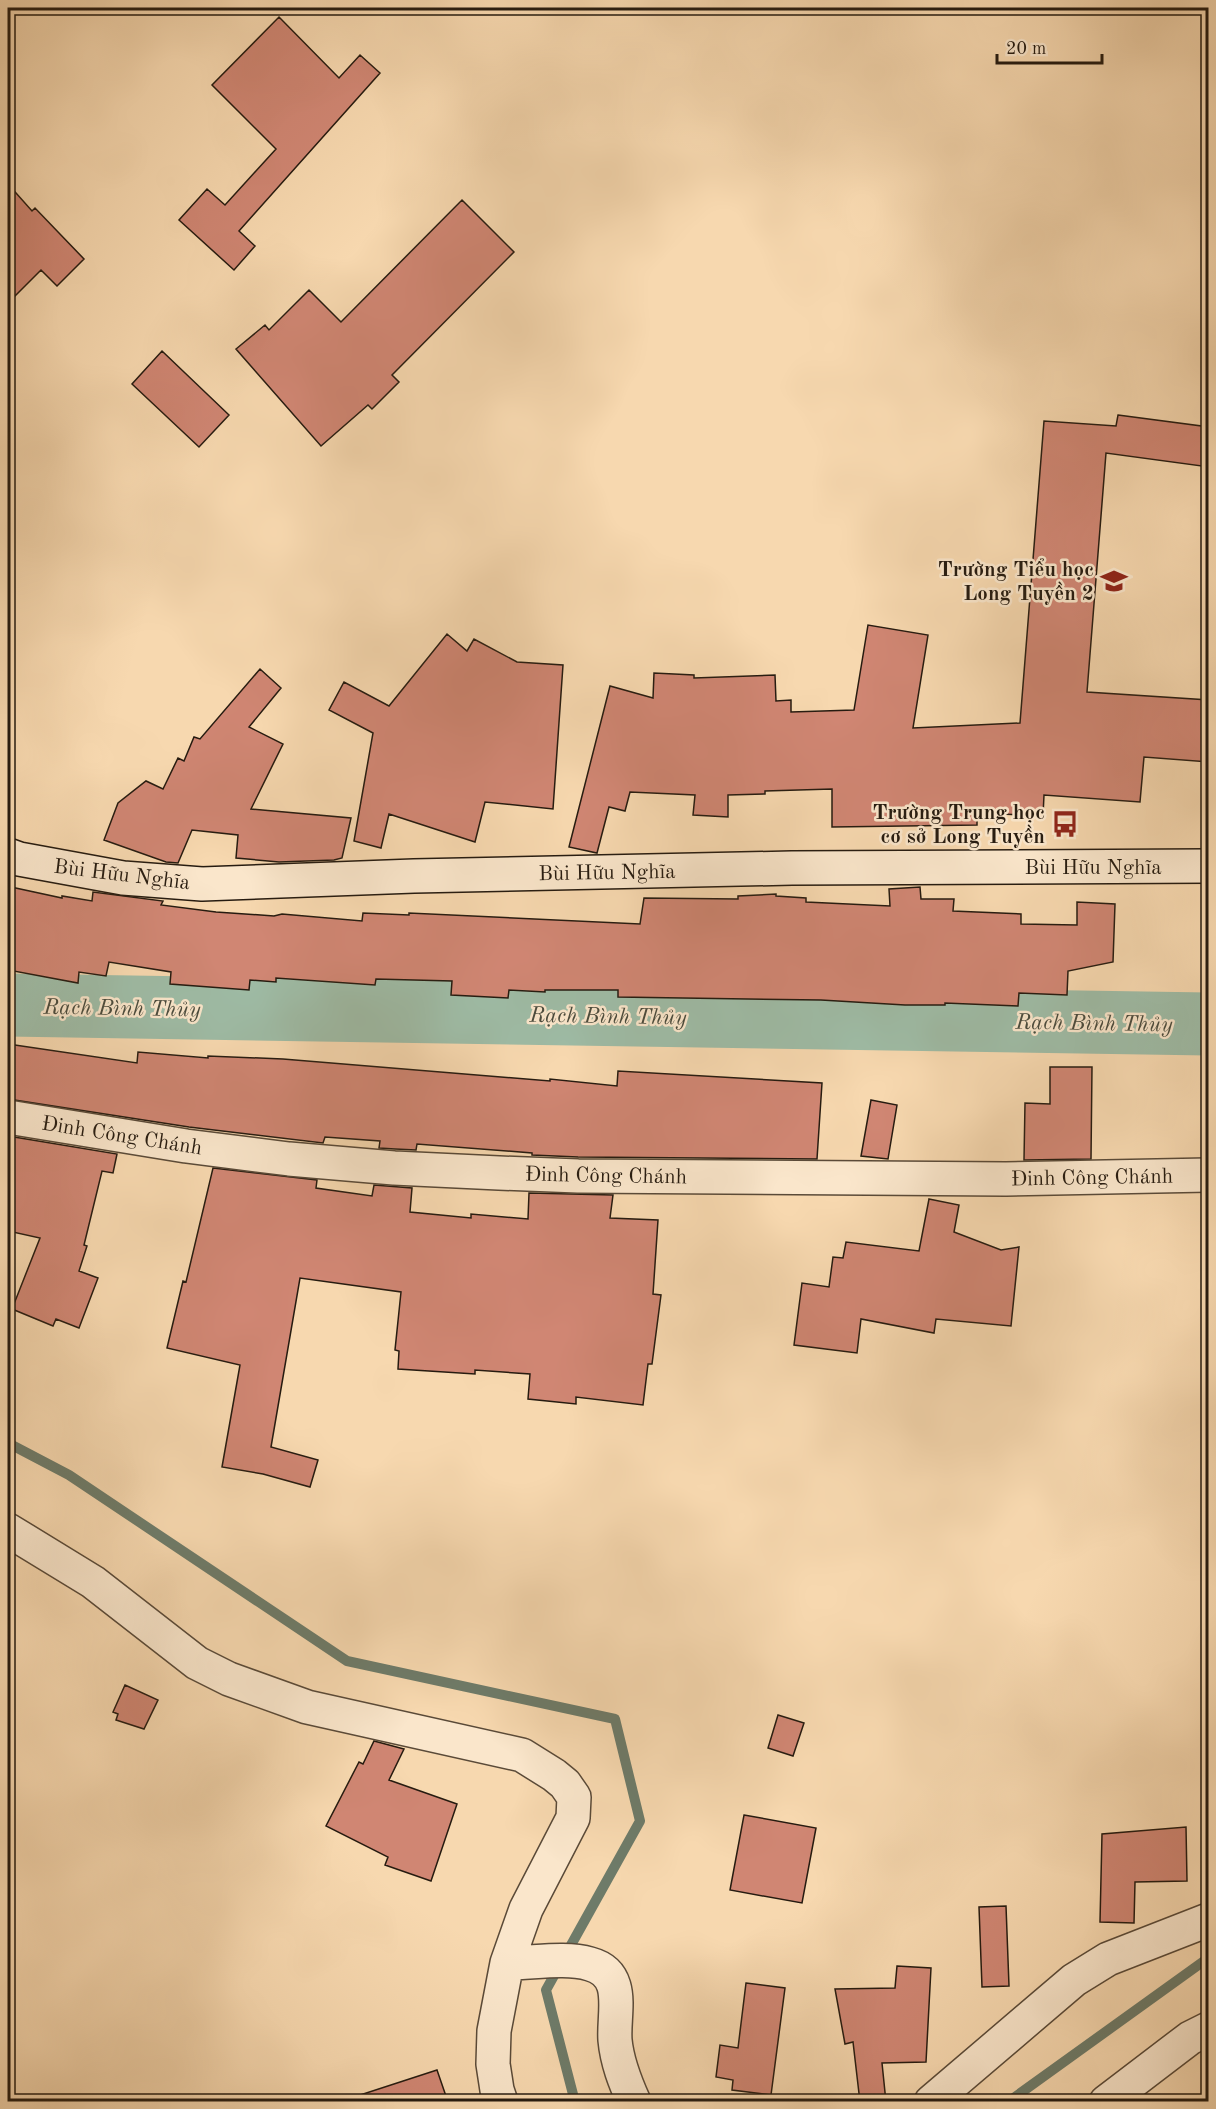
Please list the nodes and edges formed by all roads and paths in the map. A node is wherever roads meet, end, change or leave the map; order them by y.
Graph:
1 (8, 855) edge
2 (1209, 866) edge
3 (8, 1117) edge
4 (1209, 1175) edge
5 (8, 1530) edge
6 (1209, 1920) edge
7 (516, 1963) junction
8 (1209, 2029) edge
9 (501, 2102) edge
10 (634, 2102) edge
11 (931, 2102) edge
12 (1106, 2102) edge

1 - 2 street, Bùi Hữu Nghĩa
3 - 4 street, Đinh Công Chánh
5 - 7 street
6 - 11 street
7 - 9 street
7 - 10 street
8 - 12 street

